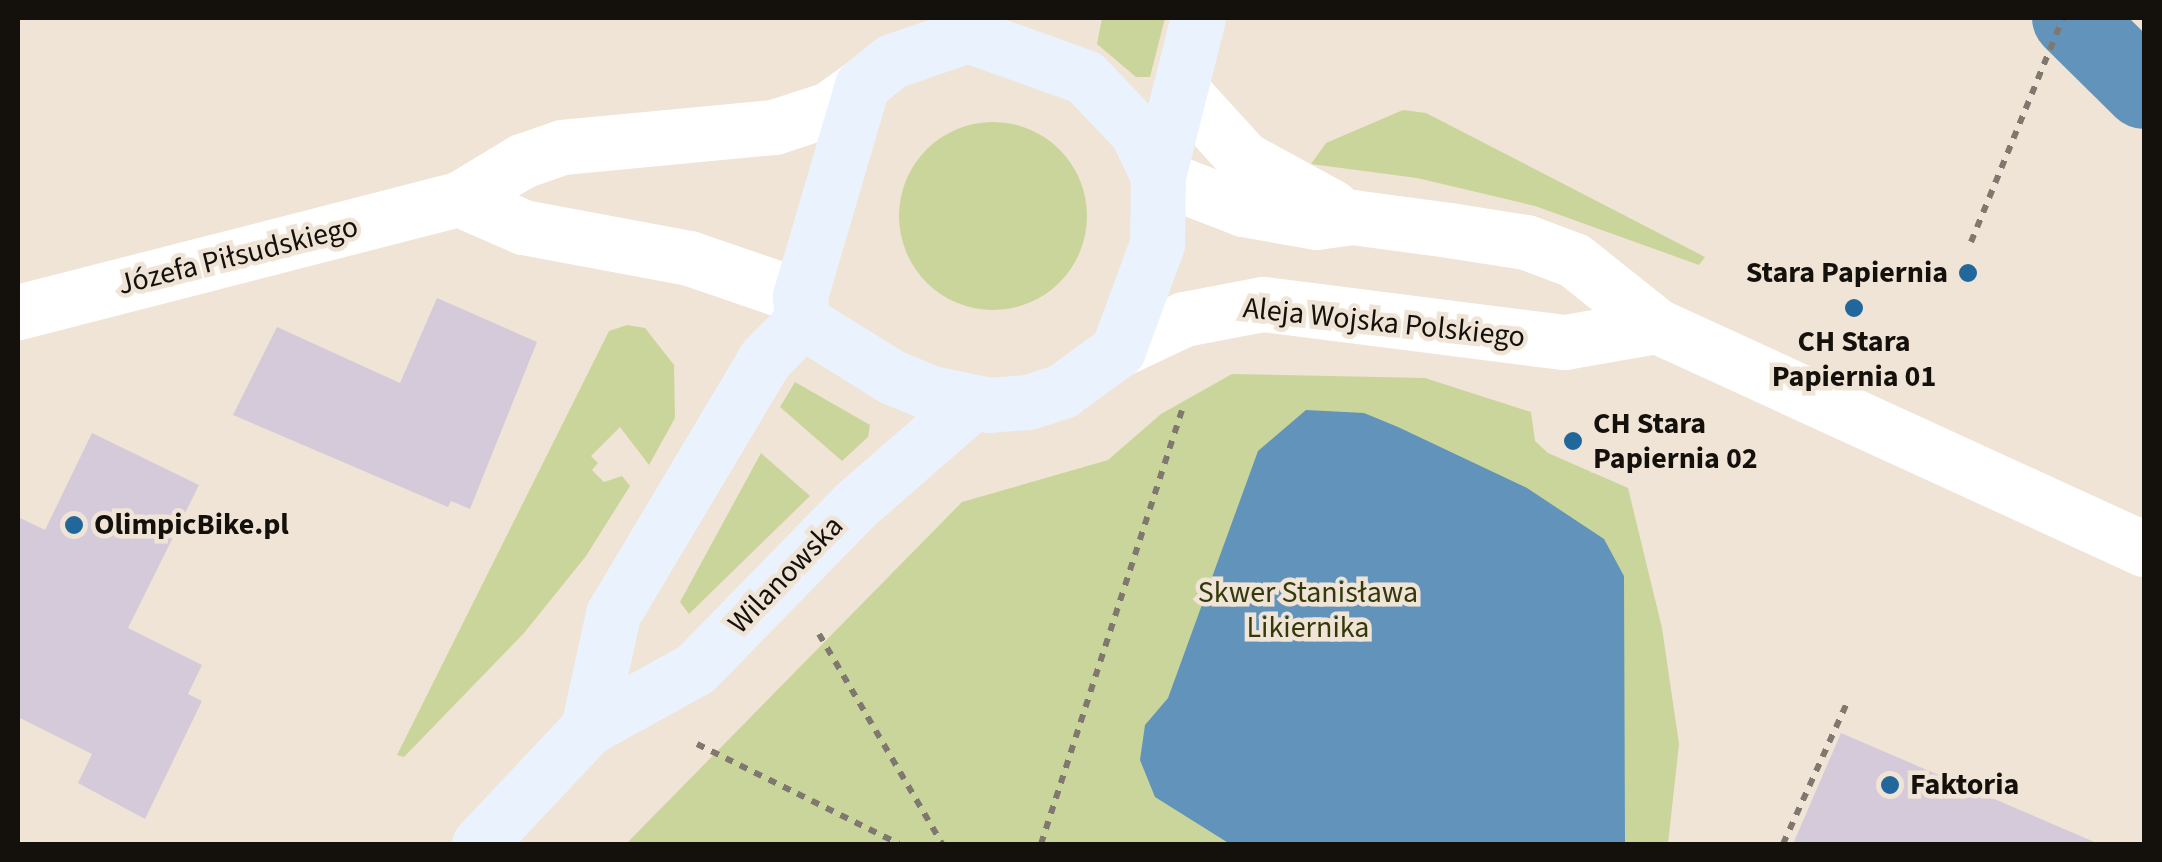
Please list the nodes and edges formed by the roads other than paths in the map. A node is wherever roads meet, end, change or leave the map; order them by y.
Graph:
1 (1198, 18) edge
2 (990, 26) edge
3 (862, 86) junction
4 (1183, 92) junction
5 (1158, 176) junction
6 (459, 199) junction
7 (1352, 217) junction
8 (801, 309) junction
9 (18, 312) edge
10 (1656, 326) junction
11 (1118, 350) junction
12 (972, 403) junction
13 (2144, 548) edge
14 (588, 728) junction
15 (479, 844) edge

1 - 4 main road
2 - 3 main road
2 - 5 main road
3 - 6 street, Józefa Piłsudskiego
3 - 8 main road
4 - 5 main road
4 - 7 street
5 - 7 street
5 - 11 main road
6 - 8 street
6 - 9 street, Józefa Piłsudskiego
7 - 10 street
8 - 12 main road
8 - 14 main road
10 - 11 street, Aleja Wojska Polskiego
10 - 13 street
11 - 12 main road
12 - 14 main road, Wilanowska
14 - 15 main road, Wilanowska

